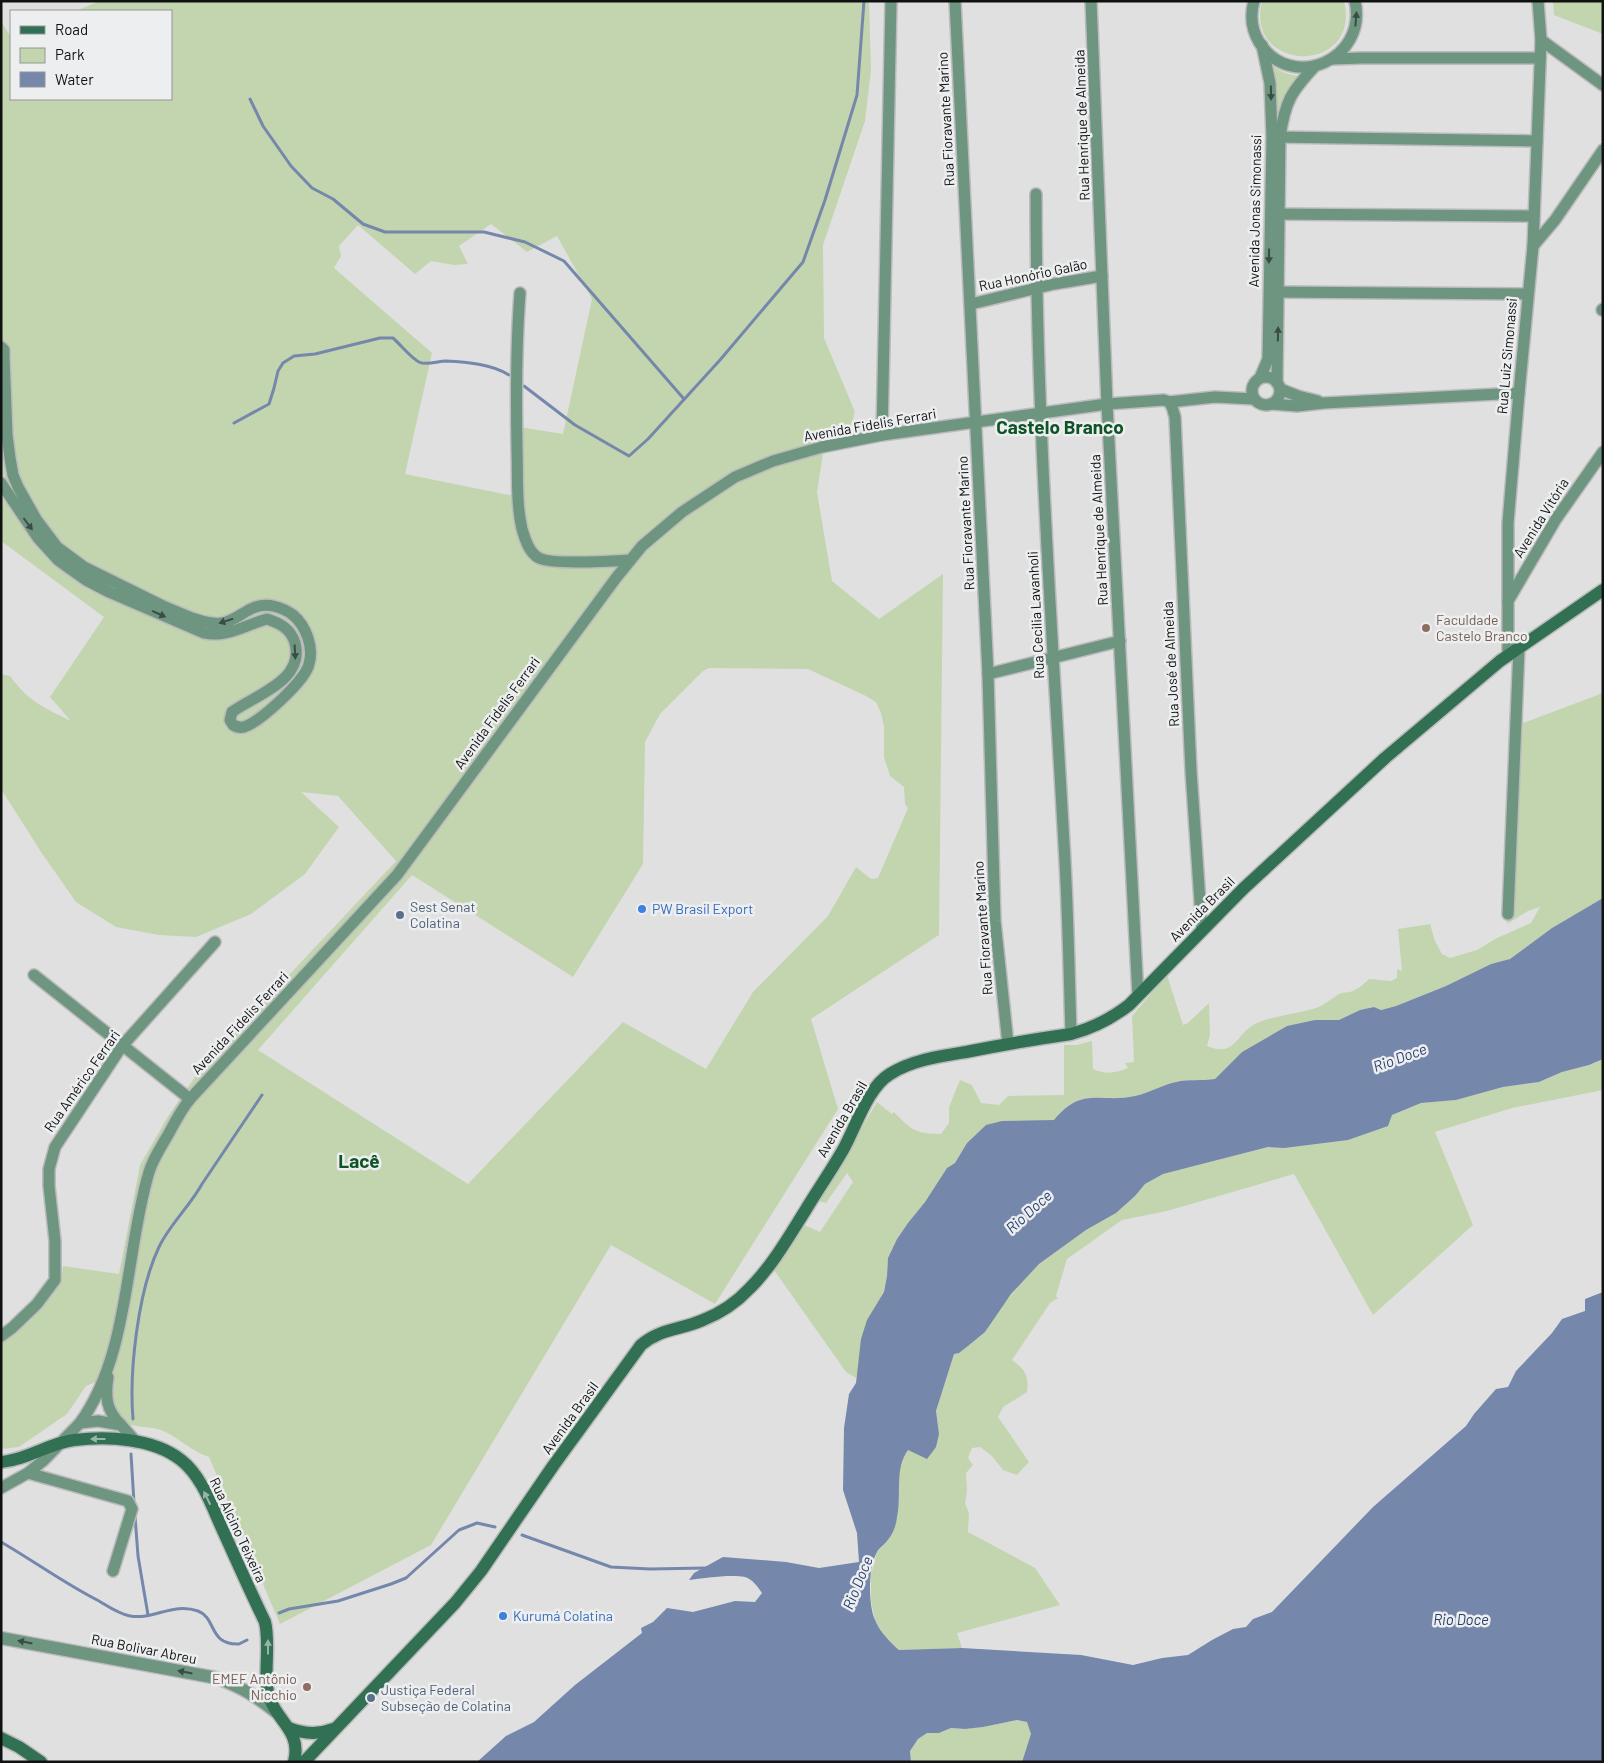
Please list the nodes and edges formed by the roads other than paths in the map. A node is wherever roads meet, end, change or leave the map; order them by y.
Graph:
1 (955, 1) edge
2 (1091, 1) edge
3 (1254, 1) edge
4 (1355, 1) edge
5 (1538, 1) edge
6 (891, 2) edge
7 (1541, 40) junction
8 (1350, 41) junction
9 (1262, 45) junction
10 (1362, 58) junction
11 (1540, 58) junction
12 (1332, 59) junction
13 (1315, 66) junction
14 (1603, 85) edge
15 (1276, 137) junction
16 (1537, 141) junction
17 (1603, 150) edge
18 (1036, 194) dead end
19 (1274, 214) junction
20 (1534, 216) junction
21 (1533, 246) junction
22 (1102, 276) junction
23 (1036, 289) junction
24 (1273, 292) junction
25 (520, 293) dead end
26 (1528, 294) junction
27 (971, 304) junction
28 (1, 346) edge
29 (1260, 378) junction
30 (1279, 386) junction
31 (1519, 393) junction
32 (1254, 399) junction
33 (1166, 401) junction
34 (1324, 402) junction
35 (1107, 404) junction
36 (1271, 404) junction
37 (1041, 414) junction
38 (976, 423) junction
39 (882, 436) junction
40 (1603, 452) edge
41 (6, 458) edge
42 (1, 483) edge
43 (630, 560) junction
44 (1603, 590) edge
45 (1507, 602) junction
46 (254, 607) junction
47 (256, 622) junction
48 (1120, 641) junction
49 (1519, 648) junction
50 (1508, 656) junction
51 (1052, 657) junction
52 (988, 674) junction
53 (1508, 914) dead end
54 (1202, 931) junction
55 (215, 942) dead end
56 (34, 975) dead end
57 (1138, 996) junction
58 (1071, 1034) junction
59 (1008, 1044) junction
60 (122, 1046) junction
61 (190, 1099) junction
62 (1, 1336) edge
63 (109, 1363) junction
64 (80, 1423) junction
65 (121, 1425) junction
66 (136, 1442) junction
67 (60, 1443) junction
68 (1, 1462) edge
69 (28, 1473) junction
70 (1, 1488) edge
71 (114, 1571) dead end
72 (1, 1638) edge
73 (276, 1712) junction
74 (289, 1728) junction
75 (336, 1729) junction
76 (1, 1737) edge
77 (41, 1762) edge
78 (294, 1762) edge
79 (304, 1762) edge

1 - 27 street, Rua Fioravante Marino
2 - 22 street, Rua Henrique de Almeida
3 - 9 street
8 -> 4 street
5 - 7 street, Rua Luiz Simonassi
6 - 39 street
7 - 11 street, Rua Luiz Simonassi
7 - 14 street
8 - 10 street
8 - 12 street
9 - 13 street
9 -> 15 street, Avenida Jonas Simonassi
10 - 11 street
10 - 12 street
11 - 16 street, Rua Luiz Simonassi
12 - 13 street
13 - 15 street, Avenida Jonas Simonassi
15 - 16 street
15 - 19 street, Avenida Jonas Simonassi
16 - 20 street, Rua Luiz Simonassi
17 - 21 street
18 - 23 street, Rua Cecilia Lavanholi
19 - 20 street
19 - 24 street, Avenida Jonas Simonassi
20 - 21 street, Rua Luiz Simonassi
21 - 26 street, Rua Luiz Simonassi
22 - 23 street, Rua Honório Galão
22 - 35 street, Rua Henrique de Almeida
23 - 27 street, Rua Honório Galão
23 - 37 street, Rua Cecilia Lavanholi
24 - 26 street
24 - 29 street, Avenida Jonas Simonassi
30 -> 24 street, Avenida Jonas Simonassi
25 - 43 street
26 - 31 street, Rua Luiz Simonassi
27 - 38 street, Rua Fioravante Marino
28 - 41 street
29 - 30 street
29 - 32 street
30 - 34 street
30 - 36 street
31 - 34 street
31 - 45 street, Rua Luiz Simonassi
32 - 33 street, Avenida Fidelis Ferrari
32 - 36 street
33 - 35 street, Avenida Fidelis Ferrari
33 - 54 street, Rua José de Almeida
34 - 36 street
35 - 37 street, Avenida Fidelis Ferrari
35 - 48 street, Rua Henrique de Almeida
37 - 38 street, Avenida Fidelis Ferrari
37 - 51 street, Rua Cecilia Lavanholi
38 - 39 street, Avenida Fidelis Ferrari
38 - 52 street, Rua Fioravante Marino
39 - 43 street, Avenida Fidelis Ferrari
40 - 45 street, Avenida Vitória
46 -> 41 street
42 -> 47 street
43 - 61 street, Avenida Fidelis Ferrari
44 - 49 main road, Avenida Brasil
45 - 50 street, Rua Luiz Simonassi
46 - 47 street
47 -> 46 street
48 - 51 street
48 - 57 street, Rua Henrique de Almeida
49 - 50 main road, Avenida Brasil
49 - 53 street
50 - 54 main road, Avenida Brasil
51 - 52 street
51 - 58 street, Rua Cecilia Lavanholi
52 - 59 street, Rua Fioravante Marino
54 - 57 main road, Avenida Brasil
55 - 60 street, Rua Américo Ferrari
56 - 60 street
57 - 58 main road, Avenida Brasil
58 - 59 main road, Avenida Brasil
59 - 75 main road, Avenida Brasil
60 - 61 street
60 - 62 street, Rua Américo Ferrari
61 - 63 street, Avenida Fidelis Ferrari
63 - 64 street, Avenida Fidelis Ferrari
63 - 65 street, Avenida Fidelis Ferrari
64 - 65 street
64 - 67 street, Avenida Fidelis Ferrari
65 - 66 street, Avenida Fidelis Ferrari
66 -> 67 main road, Rua Alcino Teixeira
73 -> 66 main road, Rua Alcino Teixeira
67 - 68 main road, Rua Alcino Teixeira
67 - 69 street, Avenida Fidelis Ferrari
69 - 70 street, Avenida Fidelis Ferrari
69 - 71 street
73 -> 72 street, Rua Bolivar Abreu
73 - 74 main road, Rua Bolivar Abreu
74 - 75 main road
74 - 78 main road, Rua Bolivar Abreu
75 - 79 main road, Avenida Brasil
76 - 77 main road

